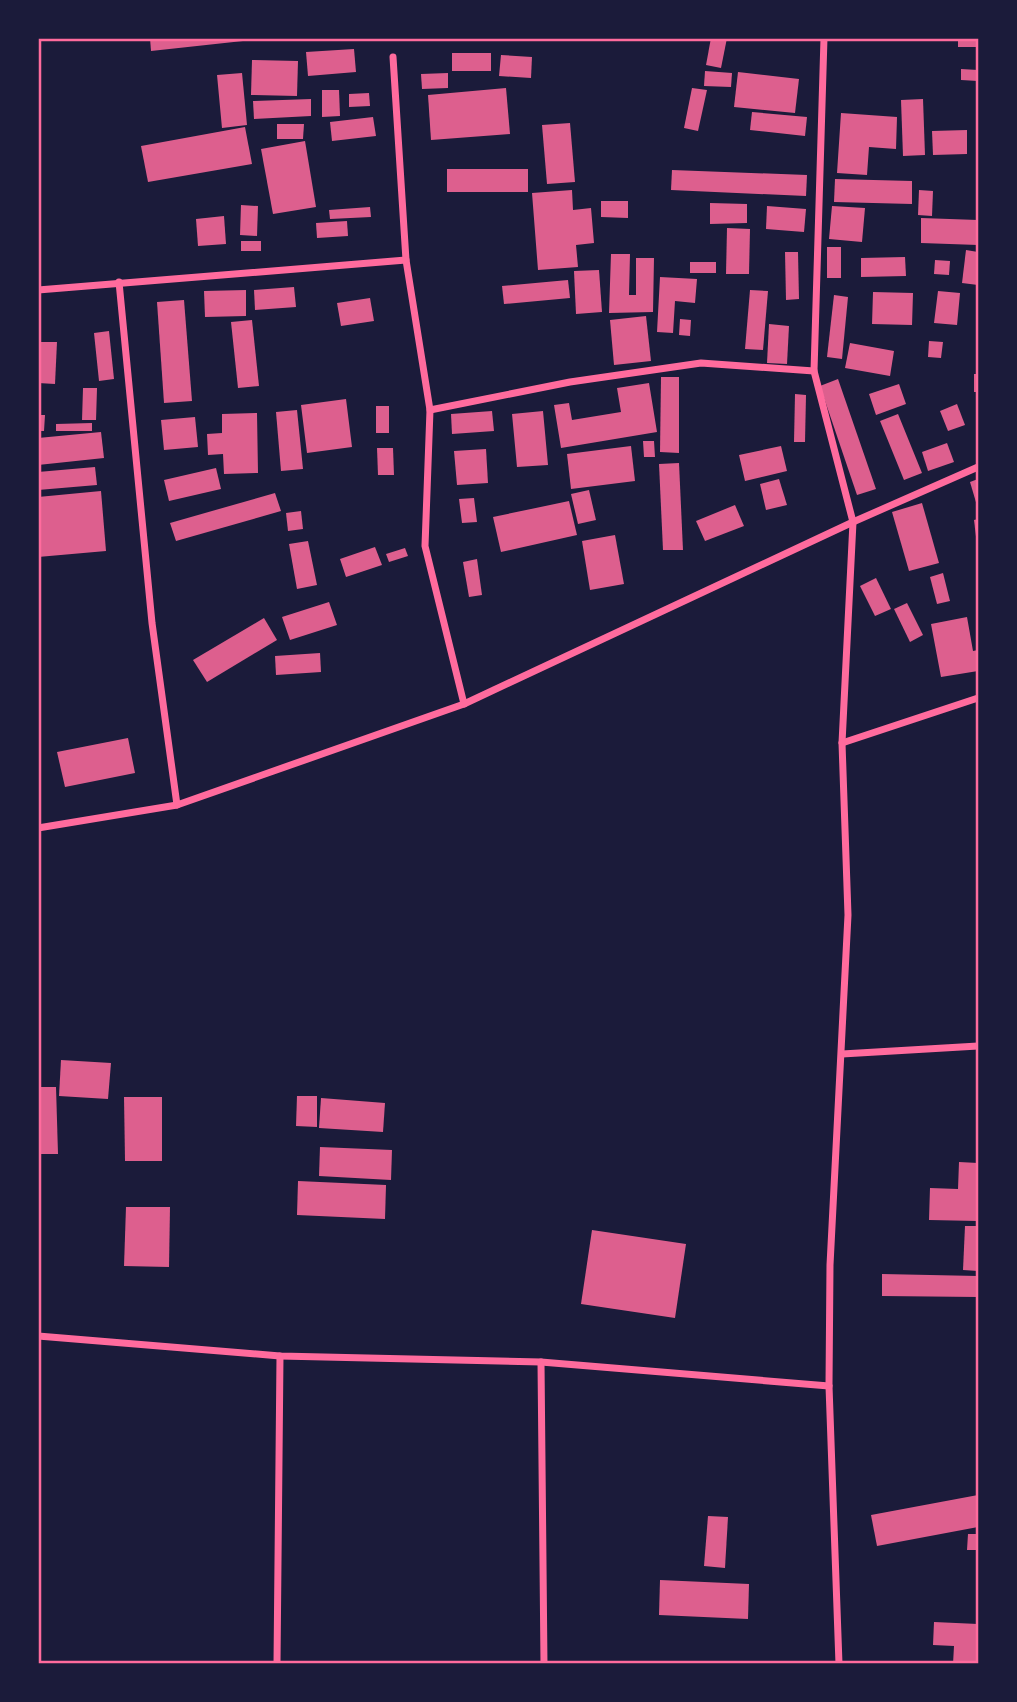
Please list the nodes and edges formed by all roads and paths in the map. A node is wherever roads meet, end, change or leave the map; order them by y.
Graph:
1 (824, 38) edge
2 (393, 57) dead end
3 (407, 260) junction
4 (119, 282) junction
5 (38, 290) edge
6 (814, 371) junction
7 (430, 410) junction
8 (978, 467) edge
9 (853, 522) junction
10 (978, 698) edge
11 (464, 704) junction
12 (842, 743) junction
13 (177, 805) junction
14 (38, 828) edge
15 (978, 1046) edge
16 (842, 1054) junction
17 (38, 1336) edge
18 (280, 1356) junction
19 (541, 1362) junction
20 (829, 1386) junction
21 (277, 1664) edge
22 (544, 1664) edge
23 (839, 1664) edge

1 - 6 street
2 - 3 street
3 - 4 street
3 - 7 street
4 - 5 street
4 - 13 street
6 - 7 street
6 - 9 street
7 - 11 street
8 - 9 street
9 - 11 street
9 - 12 street
10 - 12 street
11 - 13 street
12 - 16 street
13 - 14 street
15 - 16 street
16 - 20 street
17 - 18 street
18 - 19 street
18 - 21 street
19 - 20 street
19 - 22 street
20 - 23 street

